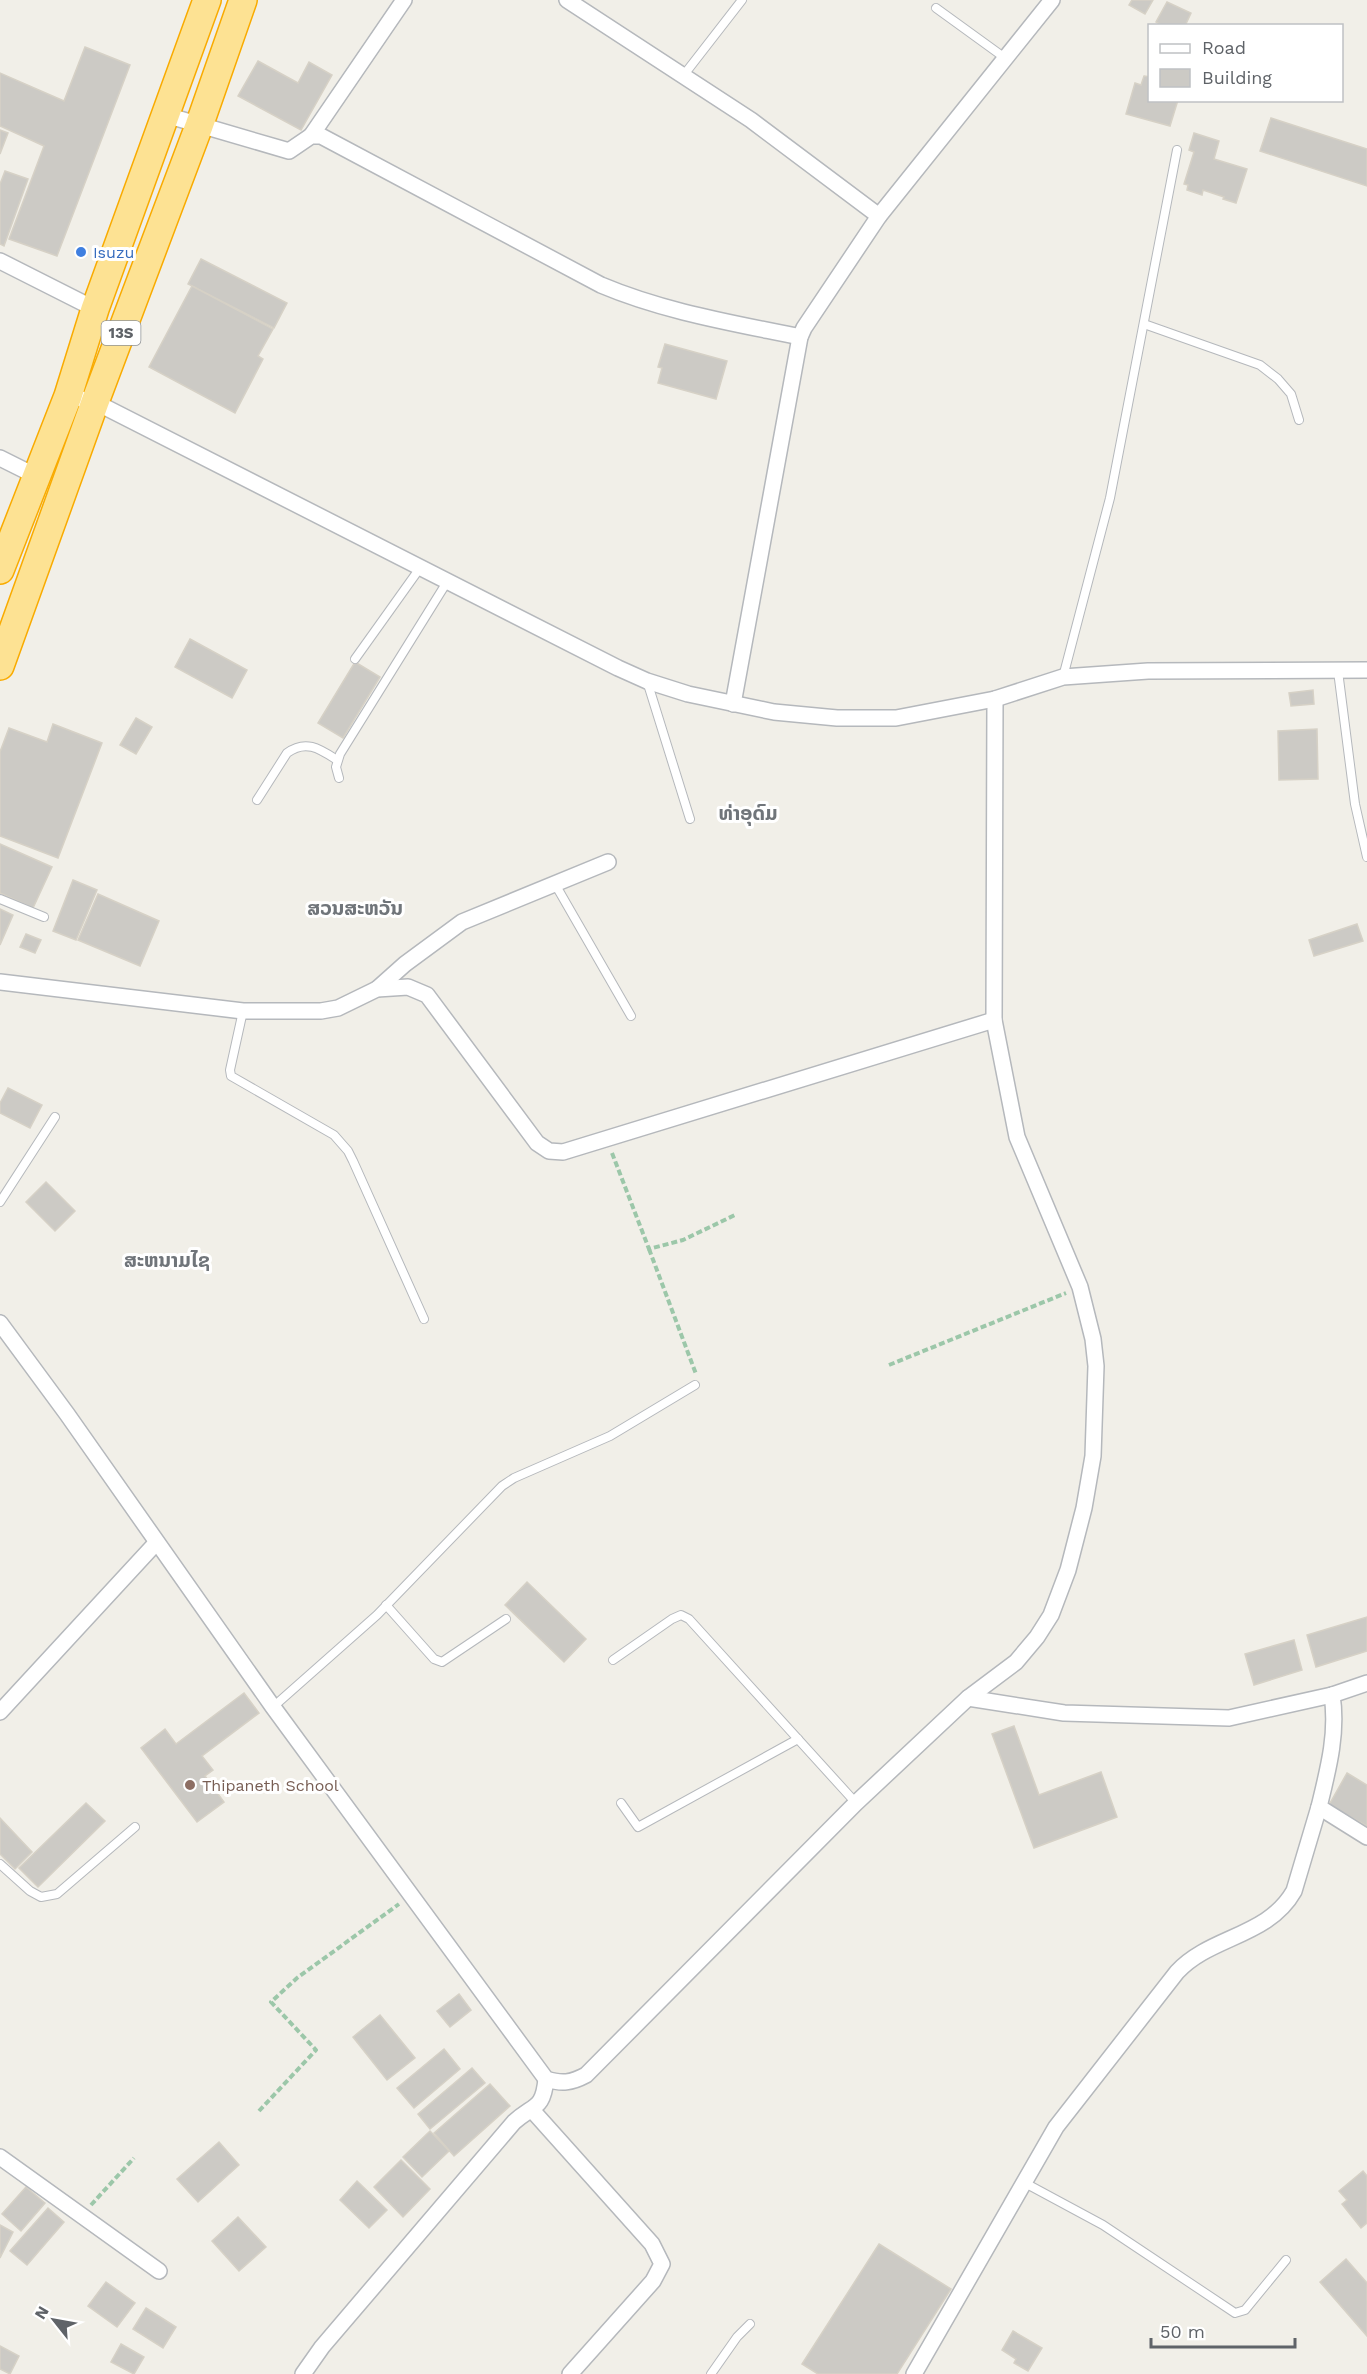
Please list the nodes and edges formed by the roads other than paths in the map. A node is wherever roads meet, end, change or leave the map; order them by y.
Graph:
1 (207, 0) edge
2 (243, 0) edge
3 (404, 0) edge
4 (567, 0) edge
5 (742, 0) edge
6 (1052, 0) edge
7 (936, 8) dead end
8 (1005, 58) junction
9 (683, 76) junction
10 (166, 115) junction
11 (199, 126) junction
12 (311, 136) junction
13 (1177, 150) dead end
14 (879, 216) junction
15 (0, 261) edge
16 (95, 309) junction
17 (1144, 324) junction
18 (800, 337) junction
19 (68, 396) junction
20 (95, 402) junction
21 (1299, 420) dead end
22 (0, 458) edge
23 (36, 476) junction
24 (420, 568) junction
25 (0, 570) edge
26 (447, 582) junction
27 (355, 658) dead end
28 (0, 666) edge
29 (1367, 670) edge
30 (1338, 671) junction
31 (1063, 677) junction
32 (646, 681) junction
33 (995, 699) junction
34 (733, 704) junction
35 (337, 760) junction
36 (339, 778) dead end
37 (257, 800) dead end
38 (690, 819) dead end
39 (1367, 857) edge
40 (608, 862) dead end
41 (555, 884) junction
42 (0, 899) edge
43 (44, 917) dead end
44 (0, 982) edge
45 (377, 989) junction
46 (243, 1011) junction
47 (631, 1016) dead end
48 (994, 1020) junction
49 (55, 1117) dead end
50 (0, 1203) edge
51 (424, 1319) dead end
52 (0, 1323) edge
53 (695, 1386) road end
54 (156, 1543) junction
55 (386, 1605) junction
56 (506, 1619) dead end
57 (613, 1660) dead end
58 (1367, 1683) edge
59 (1332, 1695) junction
60 (968, 1698) junction
61 (273, 1707) junction
62 (0, 1712) edge
63 (798, 1739) junction
64 (621, 1803) dead end
65 (856, 1803) junction
66 (1319, 1807) junction
67 (135, 1827) dead end
68 (1367, 1837) edge
69 (0, 1864) edge
70 (546, 2079) junction
71 (532, 2110) junction
72 (0, 2157) edge
73 (1025, 2183) junction
74 (1286, 2260) dead end
75 (159, 2271) dead end
76 (750, 2324) dead end
77 (303, 2374) edge
78 (570, 2374) edge
79 (711, 2374) edge
80 (914, 2374) edge

1 - 10 highway, 13S
2 - 11 highway, 13S
3 - 12 street
4 - 9 street
5 - 9 lane
6 - 8 street
7 - 8 lane
8 - 14 street
9 - 14 street
10 - 11 street
10 - 16 highway, 13S
11 - 12 street
11 - 20 highway, 13S
12 - 18 street
13 - 17 lane
14 - 18 street
15 - 16 street
16 - 19 highway, 13S
17 - 21 lane
17 - 31 lane
18 - 34 street
19 - 20 street
19 - 23 highway, 13S
20 - 24 street
20 - 28 highway, 13S
22 - 23 street
23 - 25 highway, 13S
24 - 26 street
24 - 27 lane
26 - 32 street
26 - 35 lane
29 - 30 street
30 - 31 street
30 - 39 lane
31 - 33 street
32 - 34 street
32 - 38 lane
33 - 34 street
33 - 48 street
35 - 36 lane
35 - 37 lane
40 - 41 street
41 - 45 street
41 - 47 lane
42 - 43 lane
44 - 46 street
45 - 46 street
45 - 48 street
46 - 51 lane
48 - 60 street
49 - 50 lane
52 - 54 street
53 - 55 lane
54 - 61 street
54 - 62 street
55 - 56 lane
55 - 61 lane
57 - 63 lane
58 - 59 street
59 - 60 street
59 - 66 street
60 - 65 street
61 - 70 street
63 - 64 lane
63 - 65 lane
65 - 70 street
66 - 68 street
66 - 73 street
67 - 69 lane
70 - 71 street
71 - 77 street
71 - 78 street
72 - 75 street
73 - 74 lane
73 - 80 street
76 - 79 lane

